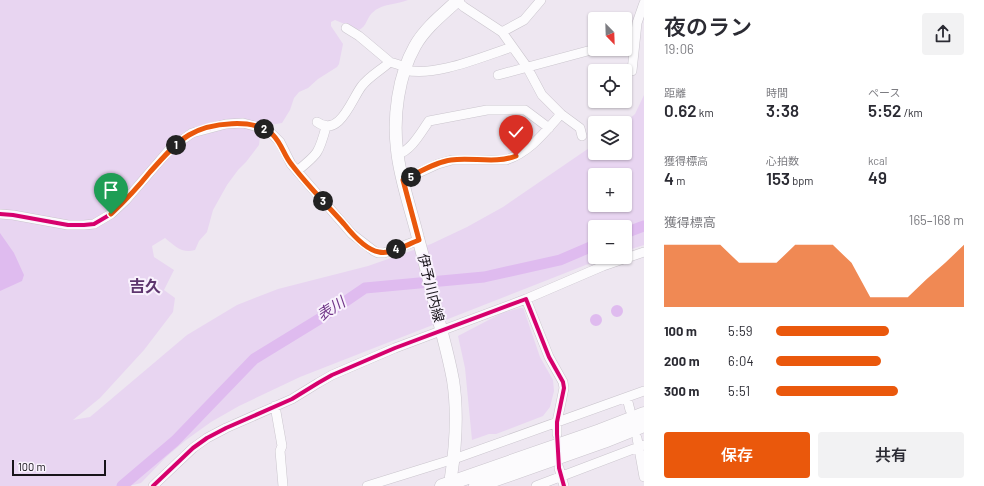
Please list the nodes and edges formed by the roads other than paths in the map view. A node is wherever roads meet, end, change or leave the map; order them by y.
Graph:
1 (541, 0) edge
2 (454, 1) edge
3 (644, 3) edge
4 (346, 28) dead end
5 (502, 32) junction
6 (634, 39) joint
7 (512, 48) junction
8 (588, 51) edge
9 (390, 62) junction
10 (527, 67) junction
11 (405, 68) junction
12 (632, 71) dead end
13 (498, 75) dead end
14 (561, 114) junction
15 (317, 122) dead end
16 (326, 127) junction
17 (548, 128) junction
18 (582, 136) dead end
19 (398, 154) junction
20 (297, 171) junction
21 (403, 180) junction
22 (0, 214) edge
23 (419, 242) junction
24 (644, 252) edge
25 (526, 299) junction
26 (441, 328) junction
27 (644, 391) edge
28 (627, 398) junction
29 (276, 406) junction
30 (630, 410) dead end
31 (644, 414) edge
32 (557, 422) junction
33 (644, 425) edge
34 (557, 434) dead end
35 (640, 444) edge
36 (454, 459) junction
37 (561, 477) edge
38 (644, 478) edge
39 (446, 481) edge
40 (153, 486) edge
41 (283, 486) edge
42 (368, 486) edge
43 (476, 486) edge
44 (536, 486) edge

1 - 5 street
2 - 5 street
2 - 11 main road, 伊予川内線
3 - 6 street
4 - 9 street
5 - 7 street
6 - 12 street
7 - 10 street
7 - 11 street
8 - 10 street
9 - 11 street
9 - 16 street
10 - 13 street
10 - 14 street
11 - 19 main road, 伊予川内線
14 - 17 street
14 - 18 street
15 - 16 street
16 - 20 street
17 - 19 street
17 - 21 street
19 - 21 main road, 伊予川内線
20 - 22 street
20 - 23 street
21 - 23 main road, 伊予川内線
23 - 26 main road, 伊予川内線
24 - 25 street
25 - 26 street
25 - 32 street
26 - 29 street
26 - 36 main road, 伊予川内線
27 - 28 street
28 - 30 street
28 - 32 street
29 - 40 street
29 - 41 street
31 - 39 highway
32 - 34 street
32 - 36 street
33 - 43 highway
35 - 37 street
35 - 38 street
36 - 39 main road, 伊予川内線
36 - 42 street
37 - 44 street

